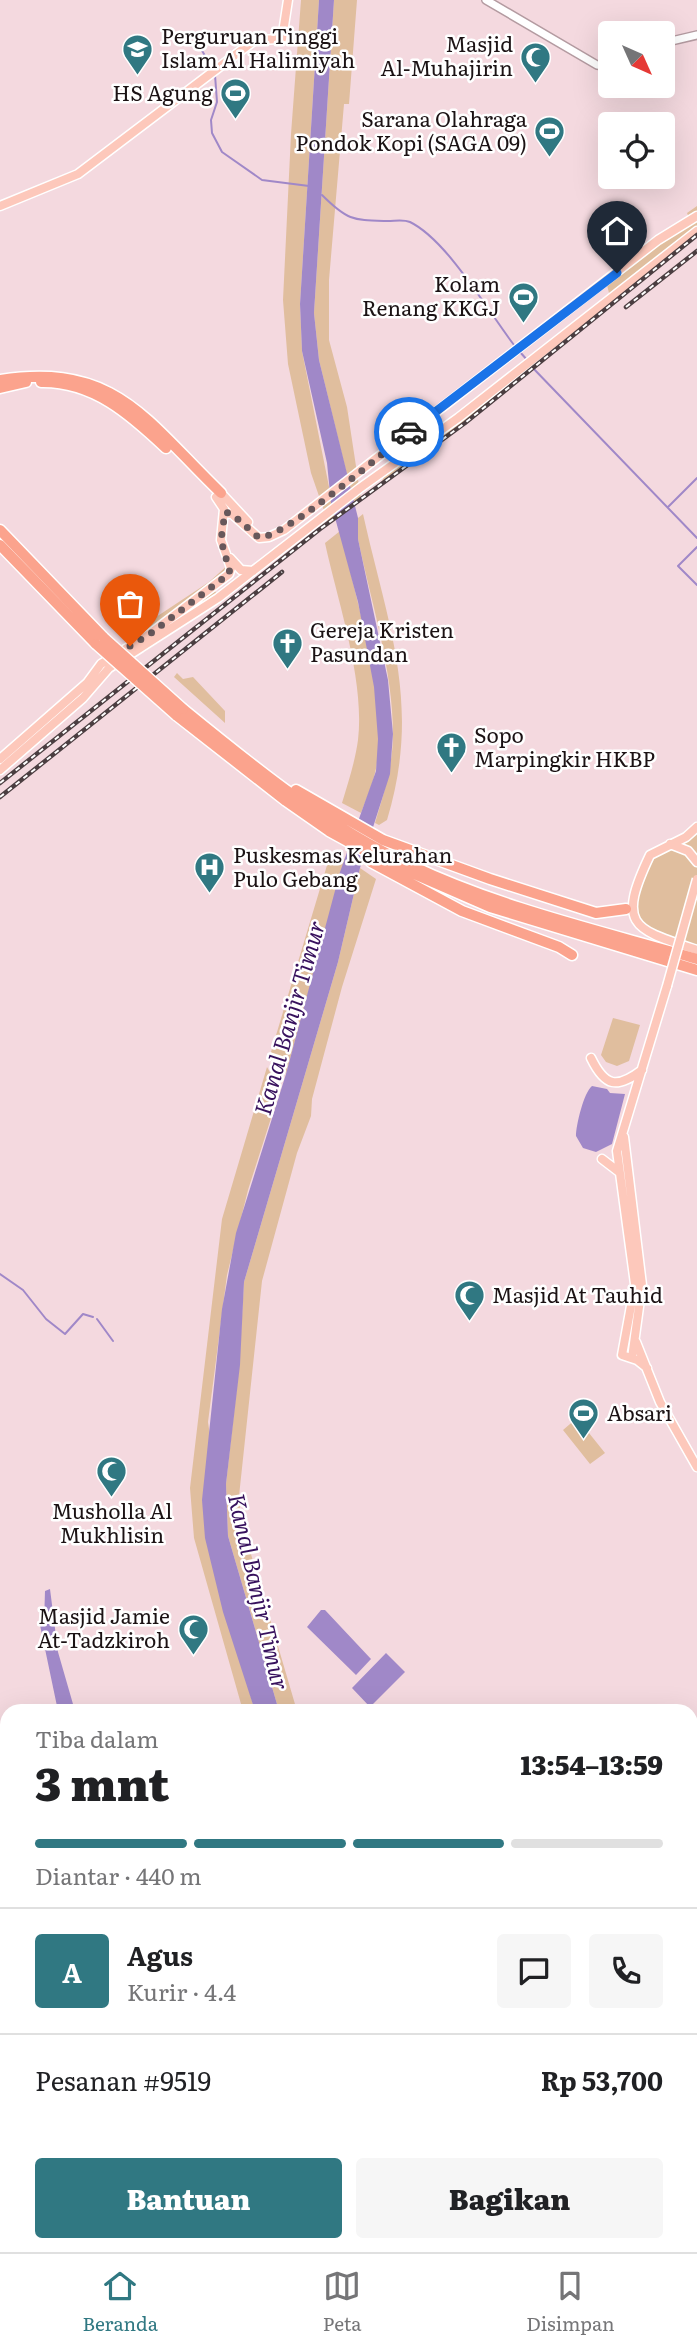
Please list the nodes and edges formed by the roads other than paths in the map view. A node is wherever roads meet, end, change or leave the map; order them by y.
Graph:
1 (288, 0) edge
2 (486, 0) edge
3 (697, 35) edge
4 (676, 40) edge
5 (598, 65) edge
6 (0, 206) edge
7 (697, 216) edge
8 (697, 231) edge
9 (0, 386) edge
10 (447, 404) junction
11 (458, 418) junction
12 (219, 495) junction
13 (225, 513) junction
14 (0, 521) edge
15 (222, 526) junction
16 (0, 530) edge
17 (274, 536) junction
18 (0, 545) edge
19 (253, 571) junction
20 (38, 572) junction
21 (100, 641) junction
22 (179, 712) junction
23 (0, 759) edge
24 (0, 769) edge
25 (266, 776) junction
26 (286, 802) junction
27 (329, 826) junction
28 (697, 827) edge
29 (670, 844) junction
30 (382, 860) junction
31 (697, 862) edge
32 (697, 879) edge
33 (626, 909) dead end
34 (697, 950) edge
35 (572, 956) dead end
36 (697, 959) edge
37 (697, 970) edge
38 (591, 1058) dead end
39 (642, 1070) junction
40 (624, 1134) junction
41 (602, 1159) dead end
42 (619, 1172) junction
43 (626, 1189) junction
44 (638, 1271) junction
45 (635, 1339) junction
46 (632, 1357) junction
47 (647, 1368) junction
48 (697, 1467) edge

1 - 6 main road
2 - 5 main road
3 - 4 main road
7 - 10 main road
8 - 11 main road
9 - 12 highway
9 - 12 highway
10 - 11 main road
10 - 17 main road
11 - 19 main road
12 - 13 main road
12 - 17 main road
13 - 15 main road
13 - 17 main road
14 - 20 highway
15 - 19 main road
15 - 23 main road
16 - 20 highway
18 - 21 highway
19 - 24 main road
20 - 21 highway
21 - 22 highway, bridge
22 - 25 highway
22 - 26 highway
25 - 27 highway
25 - 33 highway
26 - 27 highway
26 - 30 highway
27 - 30 highway
28 - 29 main road
29 - 31 main road
29 - 34 main road
30 - 35 highway
30 - 36 highway
30 - 37 highway
32 - 39 main road, bridge
38 - 39 main road
39 - 40 main road
40 - 42 main road
40 - 43 main road
41 - 42 main road
42 - 43 main road
43 - 44 main road
44 - 45 main road
44 - 46 main road
45 - 46 main road
45 - 47 main road
46 - 47 main road
47 - 48 main road

